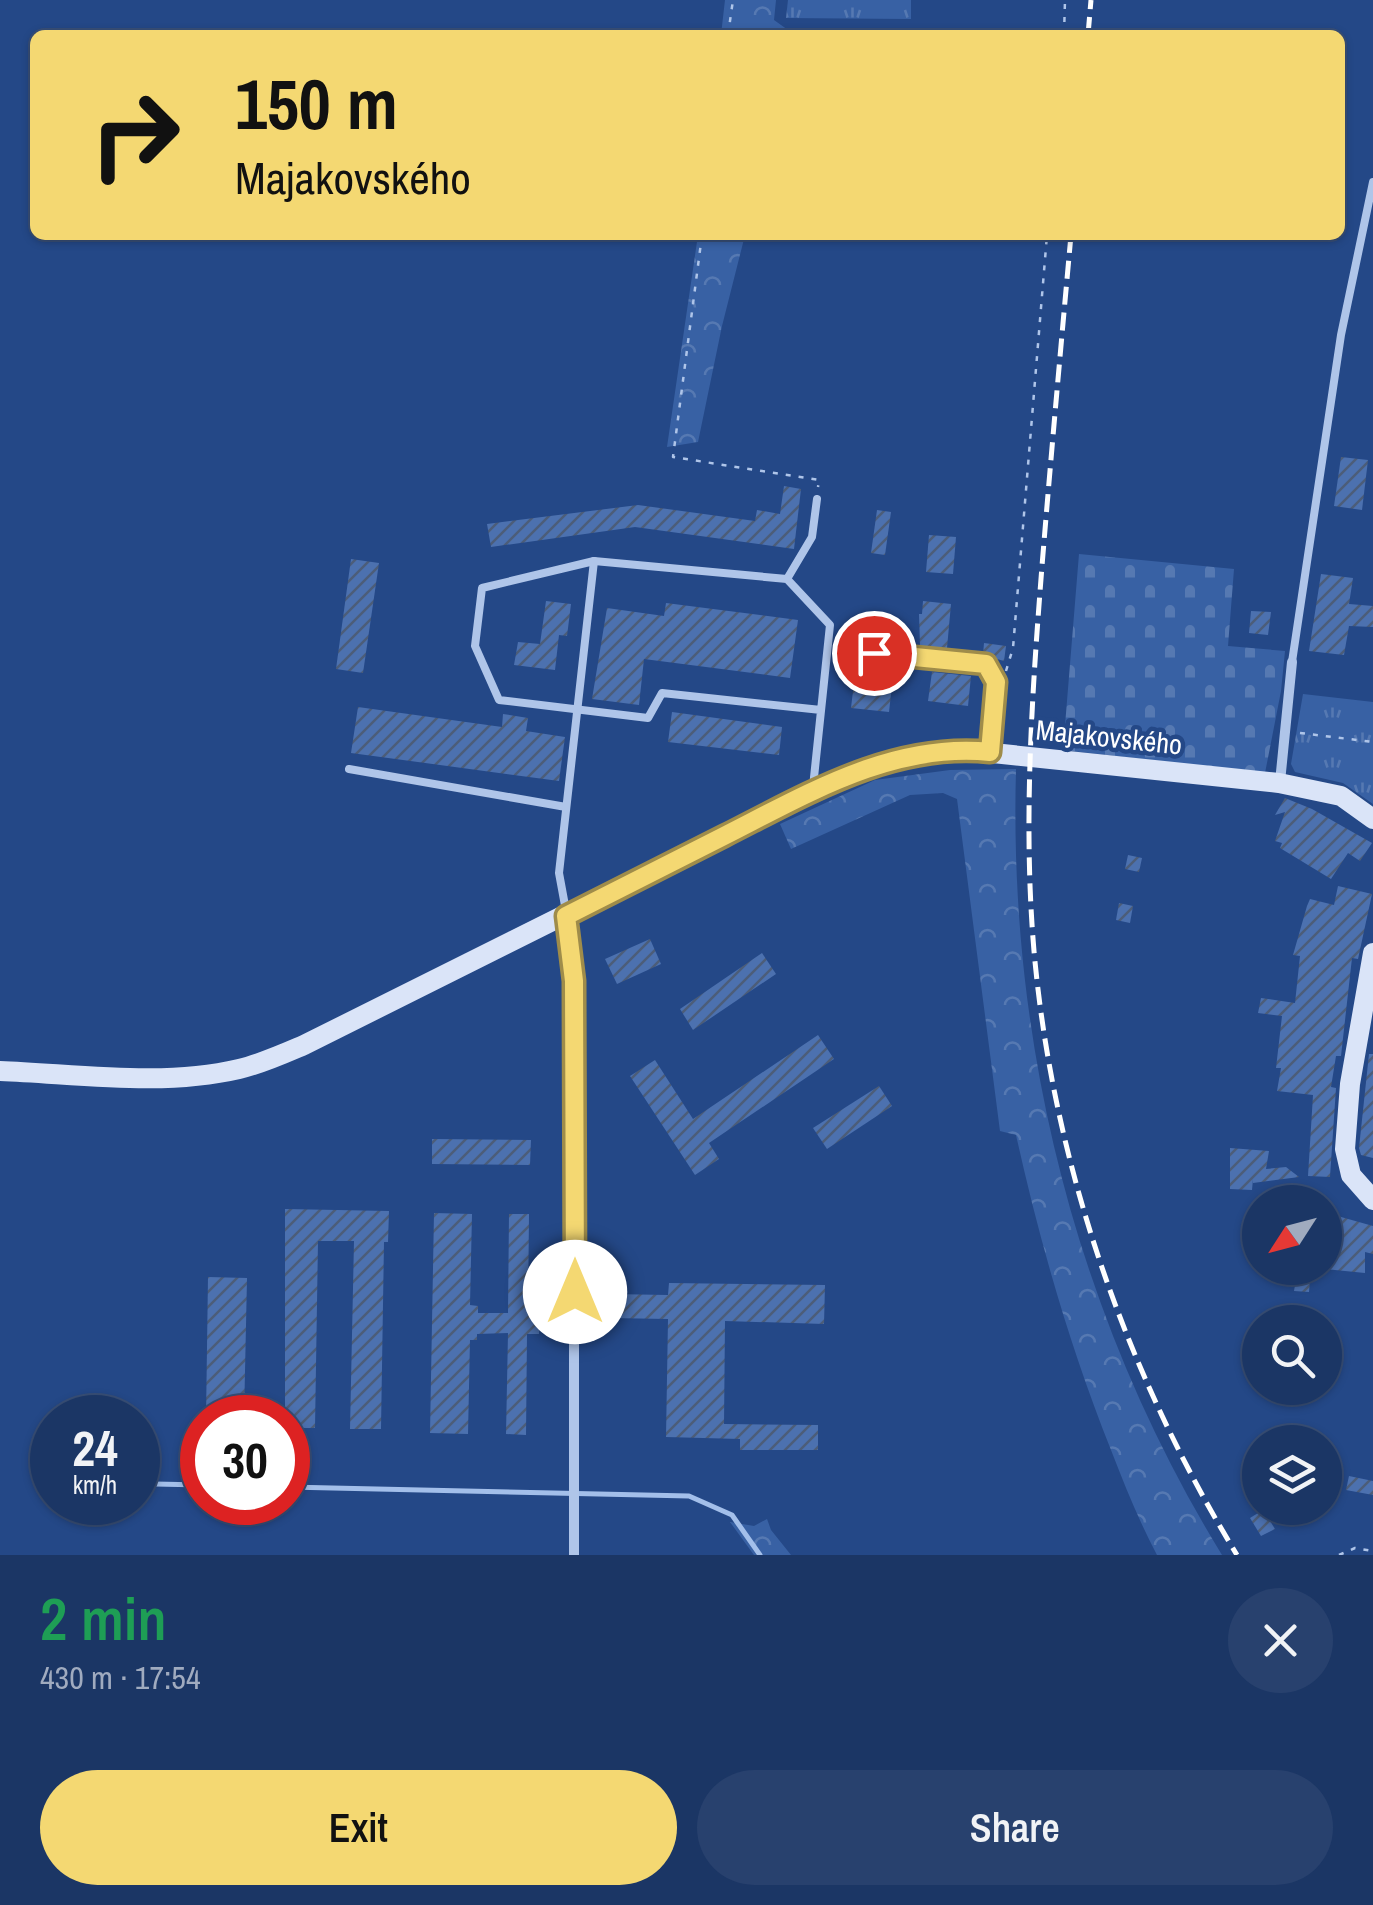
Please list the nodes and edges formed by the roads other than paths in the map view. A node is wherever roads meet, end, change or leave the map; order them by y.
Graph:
1 (1373, 182) edge
2 (816, 499) road end
3 (594, 561) junction
4 (787, 579) junction
5 (874, 653) dead end
6 (1292, 662) joint
7 (821, 710) junction
8 (577, 712) junction
9 (990, 752) junction
10 (349, 770) dead end
11 (1280, 783) junction
12 (812, 792) junction
13 (566, 808) junction
14 (1373, 820) edge
15 (566, 916) junction
16 (1373, 953) edge
17 (0, 1071) edge
18 (1373, 1200) edge
19 (574, 1555) edge

1 - 6 lane
2 - 4 lane
3 - 4 lane
3 - 8 lane
3 - 8 lane
4 - 7 lane
5 - 9 street
6 - 11 street
7 - 8 lane
7 - 12 lane
8 - 13 lane
9 - 11 street, Majakovského
9 - 12 street, Majakovského
10 - 13 lane
11 - 14 street, Majakovského
12 - 15 street, Majakovského
13 - 15 lane
15 - 17 street, Majakovského
15 - 19 street
16 - 18 street

